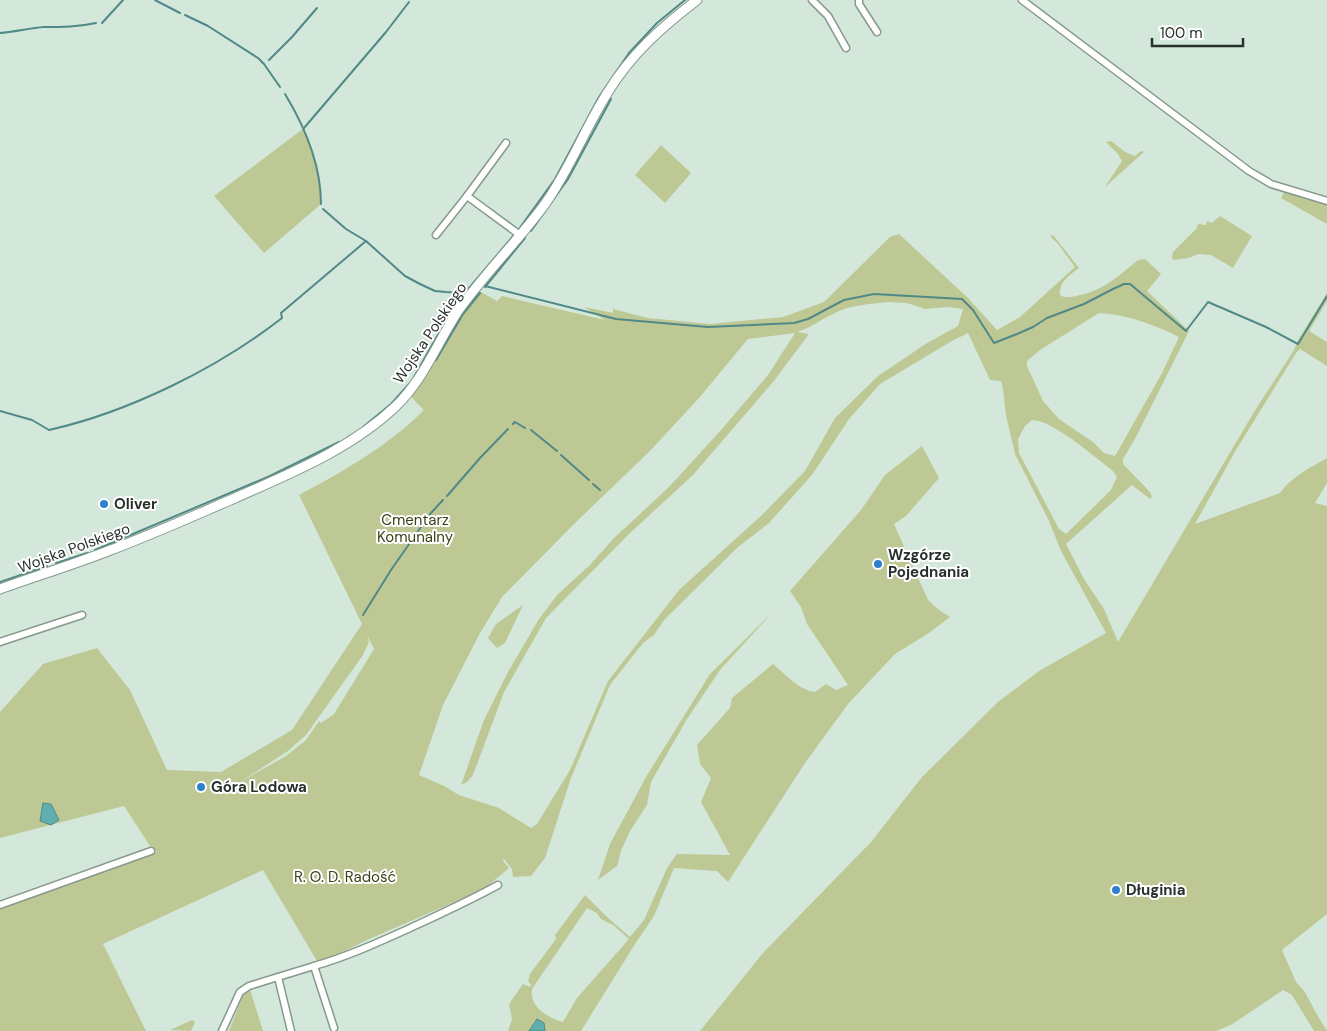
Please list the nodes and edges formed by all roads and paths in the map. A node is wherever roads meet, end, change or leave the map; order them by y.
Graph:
1 (697, 0) edge
2 (812, 0) edge
3 (859, 0) edge
4 (1022, 0) edge
5 (877, 32) dead end
6 (846, 48) dead end
7 (506, 143) dead end
8 (467, 196) junction
9 (1327, 201) edge
10 (436, 235) dead end
11 (520, 235) junction
12 (0, 589) edge
13 (82, 615) dead end
14 (0, 642) edge
15 (151, 851) dead end
16 (498, 885) dead end
17 (0, 905) edge
18 (314, 966) junction
19 (278, 977) junction
20 (334, 1028) dead end
21 (222, 1031) edge
22 (290, 1031) edge

1 - 11 street, Wojska Polskiego
2 - 6 street
3 - 5 street
4 - 9 street
7 - 8 street
8 - 10 street
8 - 11 street
11 - 12 street, Wojska Polskiego
13 - 14 street
15 - 17 street
16 - 18 street
18 - 19 street
18 - 20 street
19 - 21 street
19 - 22 street

